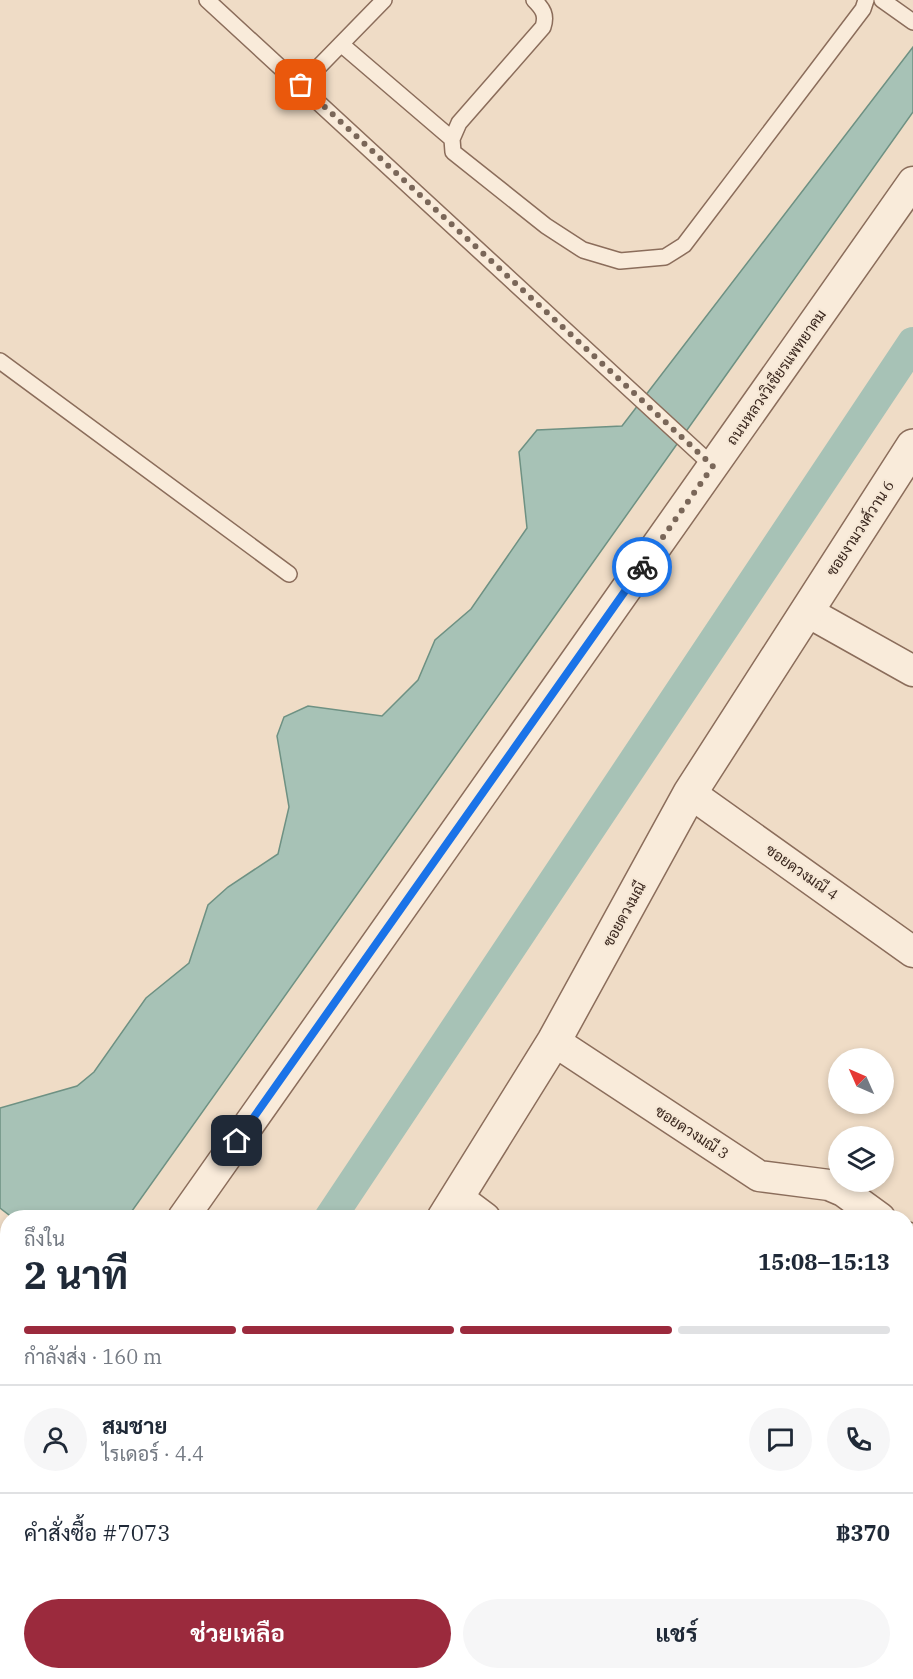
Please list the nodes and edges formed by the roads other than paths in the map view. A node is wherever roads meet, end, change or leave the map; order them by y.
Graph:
1 (207, 0) edge
2 (384, 0) edge
3 (534, 0) edge
4 (866, 0) edge
5 (882, 0) edge
6 (913, 22) edge
7 (341, 44) junction
8 (301, 85) junction
9 (452, 139) junction
10 (913, 182) edge
11 (0, 361) edge
12 (713, 466) junction
13 (907, 466) edge
14 (289, 574) dead end
15 (806, 611) junction
16 (913, 671) edge
17 (690, 793) junction
18 (913, 952) edge
19 (554, 1041) junction
20 (451, 1207) edge
21 (189, 1210) edge
22 (869, 1210) edge

1 - 8 lane
2 - 7 lane
3 - 9 lane
4 - 9 lane
5 - 6 lane
7 - 8 lane
7 - 9 lane
8 - 12 lane
10 - 12 street, ถนนหลวงวิเชียรแพทยาคม
11 - 14 lane
12 - 21 street, ถนนหลวงวิเชียรแพทยาคม
13 - 15 street, ซอยงามวงศ์วาน 6
15 - 16 street
15 - 17 street, ซอยดวงมณี
17 - 18 street, ซอยดวงมณี 4
17 - 19 street, ซอยดวงมณี
19 - 20 street, ซอยดวงมณี
19 - 22 street, ซอยดวงมณี 3

